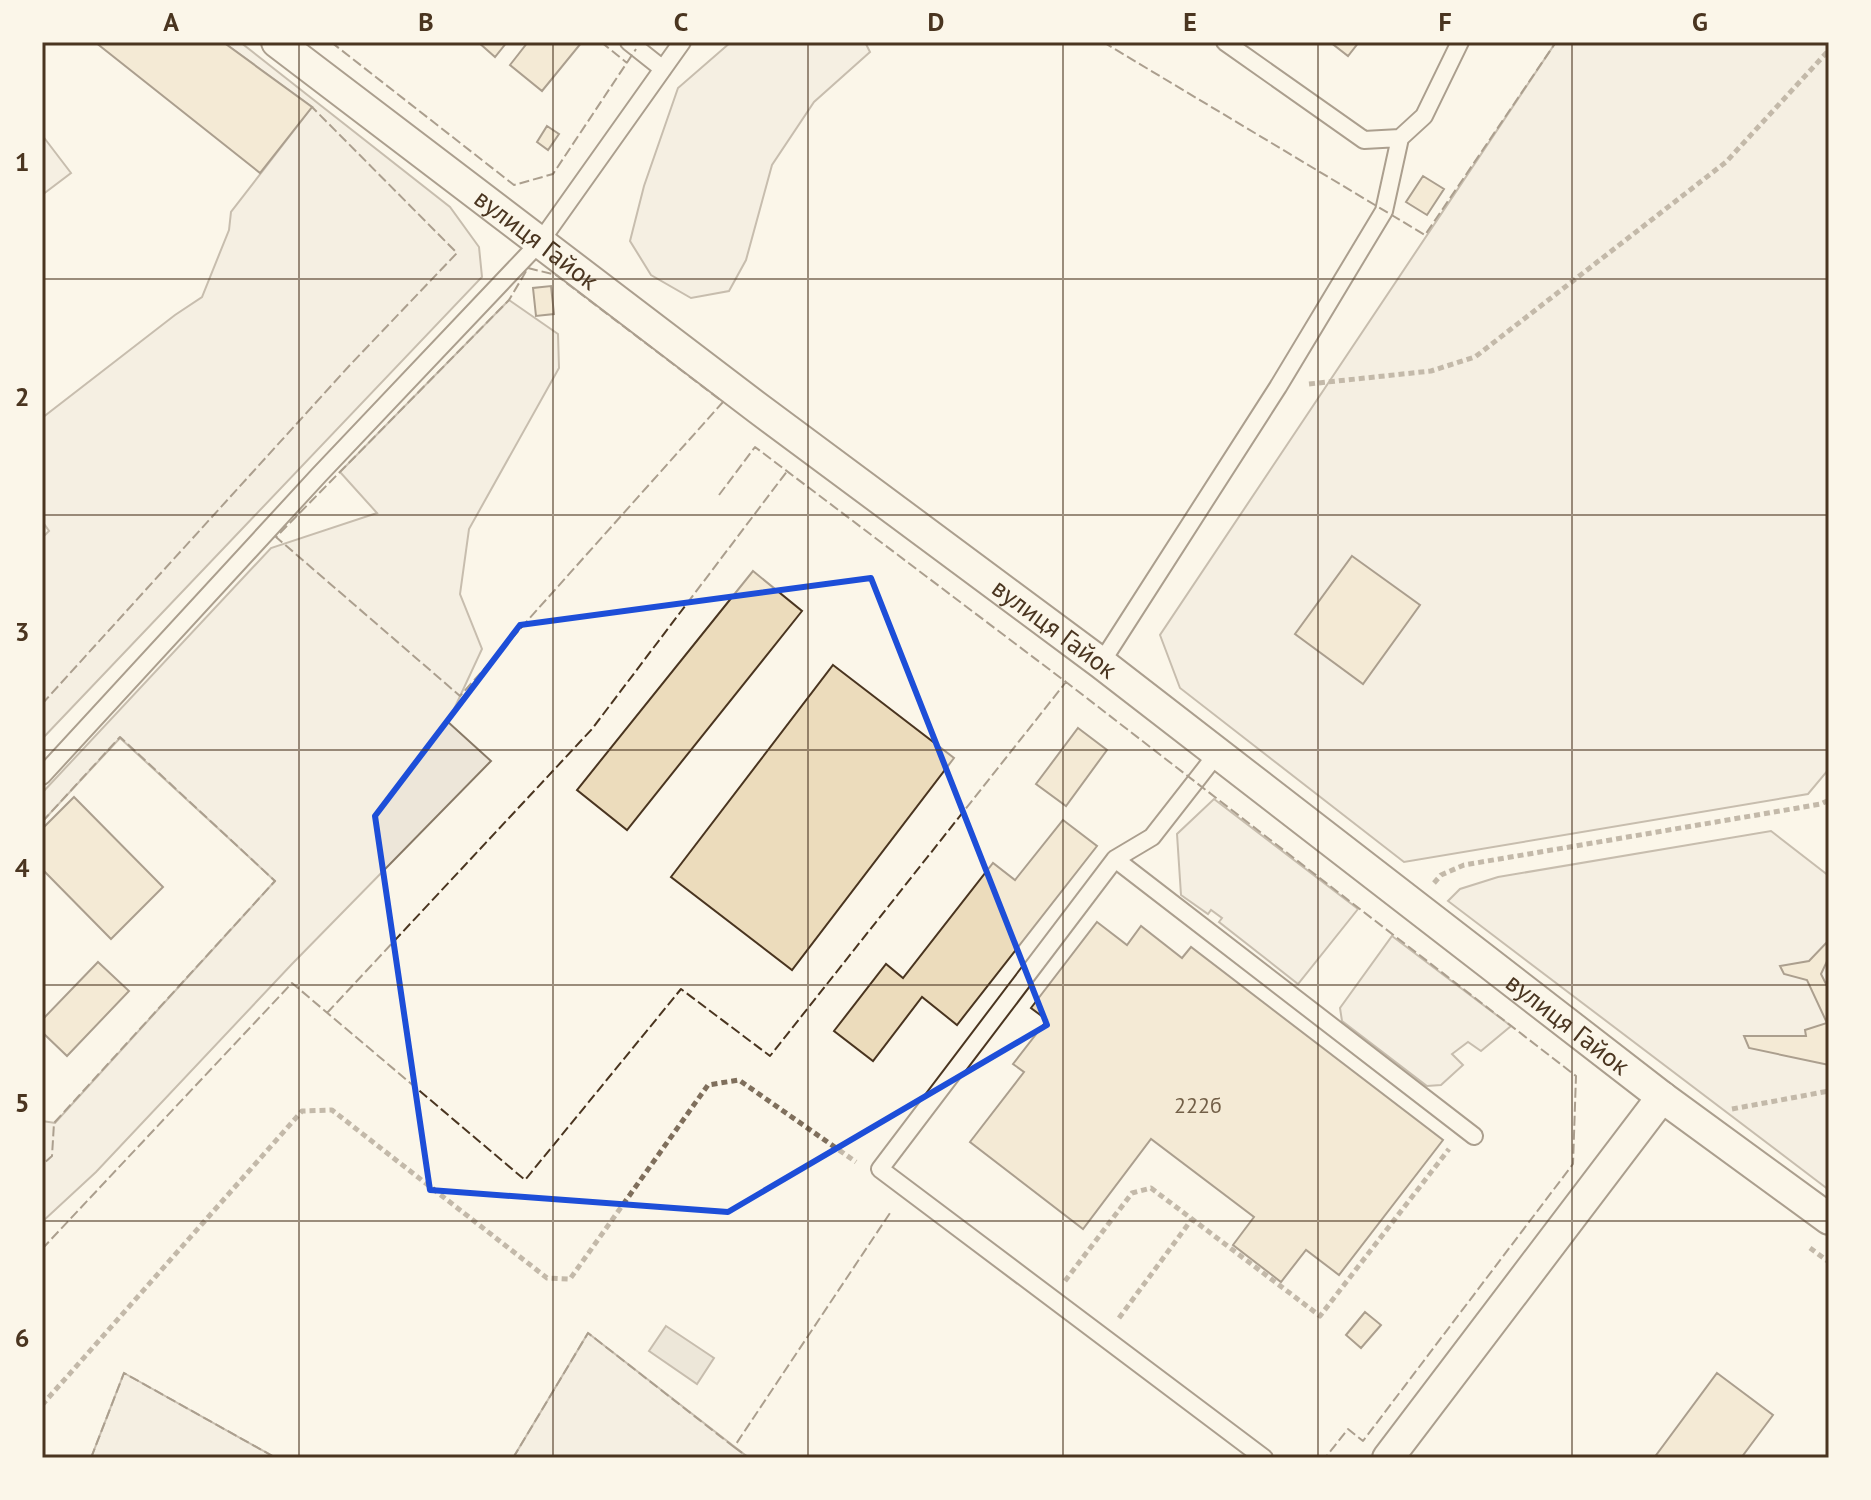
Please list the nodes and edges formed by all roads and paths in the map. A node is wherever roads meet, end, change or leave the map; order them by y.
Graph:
1 (277, 42) edge
2 (629, 42) edge
3 (682, 42) edge
4 (1225, 42) edge
5 (1460, 42) edge
6 (1829, 50) edge
7 (663, 69) junction
8 (1400, 138) junction
9 (540, 242) junction
10 (1278, 387) junction
11 (1101, 663) junction
12 (1216, 755) junction
13 (42, 776) edge
14 (1829, 800) edge
15 (1115, 859) junction
16 (1414, 907) junction
17 (1829, 1091) edge
18 (1662, 1097) junction
19 (1690, 1117) junction
20 (1469, 1132) joint
21 (880, 1169) junction
22 (1192, 1219) junction
23 (1829, 1219) edge
24 (1051, 1298) junction
25 (1104, 1338) junction
26 (42, 1405) edge
27 (1264, 1458) edge
28 (1388, 1458) edge

1 - 9 street, вулиця Гайок
2 - 7 lane
3 - 7 lane
4 - 8 lane
5 - 8 lane
6 - 10 path
7 - 9 lane
8 - 10 lane
9 - 11 street, вулиця Гайок
9 - 13 lane
10 - 11 lane
11 - 12 street, вулиця Гайок
12 - 15 lane
12 - 16 street, вулиця Гайок
14 - 16 path
15 - 20 lane
15 - 21 lane
16 - 18 street, вулиця Гайок
17 - 19 path
18 - 19 street, вулиця Гайок
18 - 28 street
19 - 23 street, вулиця Гайок
20 - 22 path
21 - 24 lane
21 - 26 path
22 - 24 path
22 - 25 path
24 - 25 lane
25 - 27 lane

